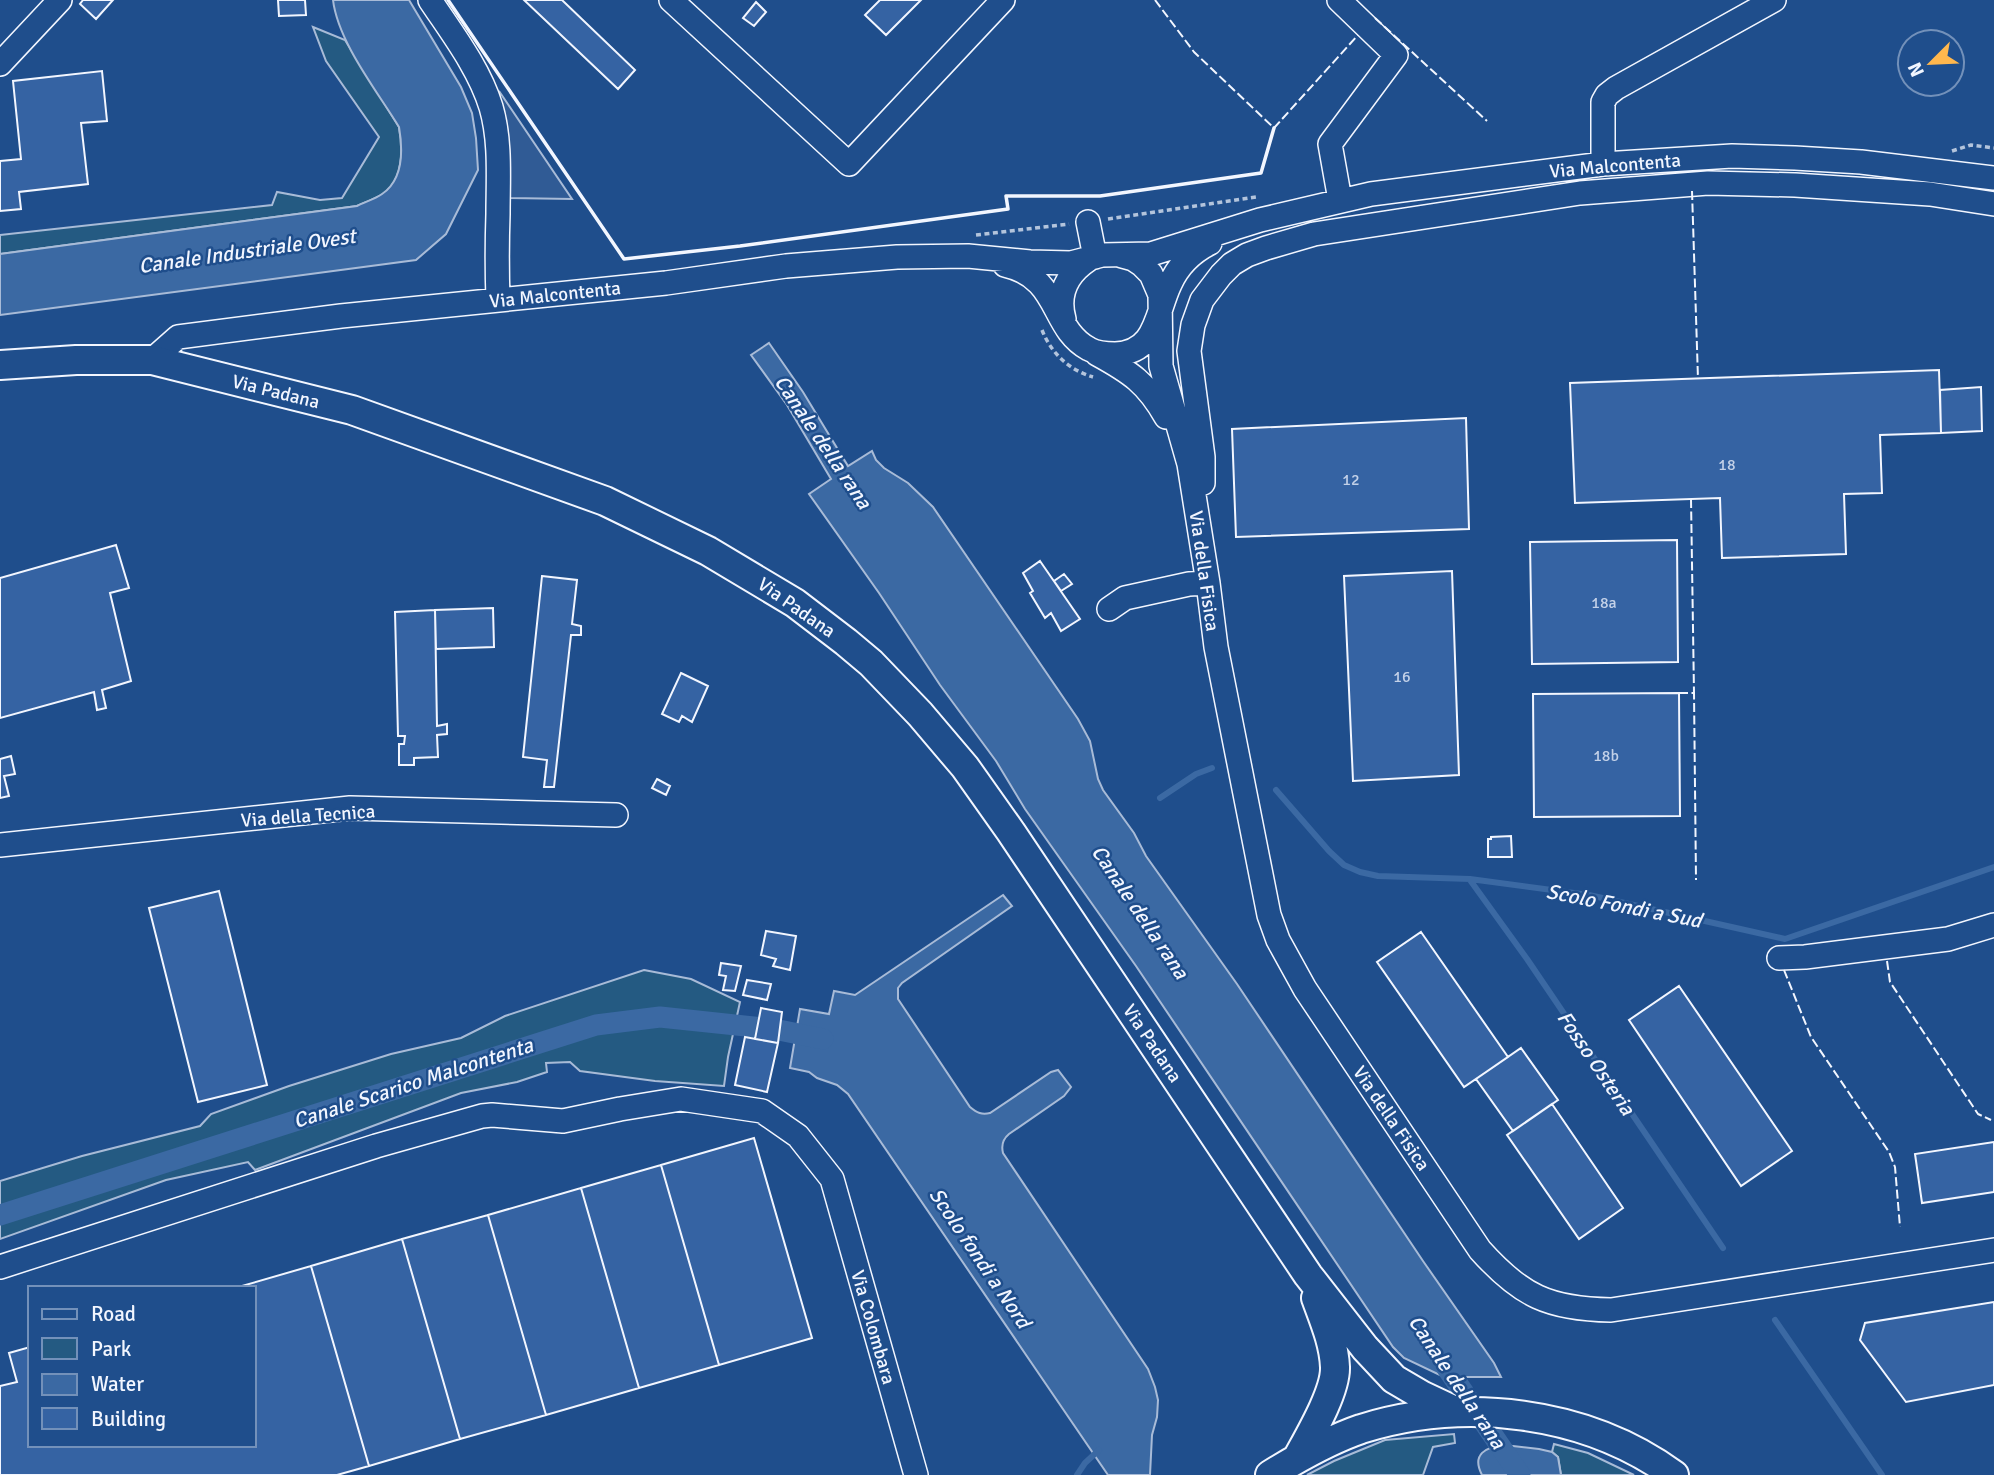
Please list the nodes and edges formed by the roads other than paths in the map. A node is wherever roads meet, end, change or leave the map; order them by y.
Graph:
1 (60, 0) edge
2 (430, 0) edge
3 (671, 0) edge
4 (1003, 0) edge
5 (1339, 0) edge
6 (1774, 0) edge
7 (0, 64) edge
8 (1795, 158) junction
9 (1603, 164) junction
10 (1994, 178) edge
11 (1796, 192) junction
12 (1340, 200) junction
13 (1994, 204) edge
14 (1087, 222) dead end
15 (1240, 226) junction
16 (1119, 255) junction
17 (968, 256) junction
18 (1091, 259) junction
19 (498, 300) junction
20 (1161, 308) junction
21 (1065, 326) junction
22 (1092, 351) junction
23 (152, 360) junction
24 (0, 365) edge
25 (1189, 464) junction
26 (1207, 577) junction
27 (1109, 608) dead end
28 (616, 815) dead end
29 (0, 845) edge
30 (1994, 925) edge
31 (1779, 958) dead end
32 (1994, 1250) edge
33 (0, 1268) edge
34 (1308, 1275) junction
35 (1457, 1412) junction
36 (1298, 1457) junction
37 (916, 1475) edge
38 (1270, 1475) edge
39 (1674, 1475) edge

1 - 7 street
2 - 19 street
3 - 4 street
5 - 12 street
6 - 9 street
8 - 9 street, Via Malcontenta
8 - 10 street, Via Malcontenta
8 - 11 street
9 - 12 street, Via Malcontenta
11 - 13 street
11 - 26 street
12 - 15 street, Via Malcontenta
14 - 18 street
15 - 16 street, Via Malcontenta
15 - 20 street, Via Malcontenta
16 - 18 street, Via Malcontenta
16 - 20 street
17 - 18 street, Via Malcontenta
17 - 19 street, Via Malcontenta
17 - 21 street, Via Malcontenta
18 - 21 street
19 - 23 street, Via Malcontenta
20 - 22 street, Via Malcontenta
20 - 25 street, Via della Fisica
21 - 22 street, Via Malcontenta
22 - 25 street, Via della Fisica
23 - 24 main road, Via Padana
23 - 34 main road, Via Padana
25 - 26 street, Via della Fisica
26 - 27 street
26 - 32 street, Via della Fisica
28 - 29 street, Via della Tecnica
30 - 31 street
33 - 37 street, Via Colombara
34 - 35 main road, Via Padana
34 - 36 main road, Via Padana
35 - 36 main road
35 - 39 main road
36 - 38 main road

